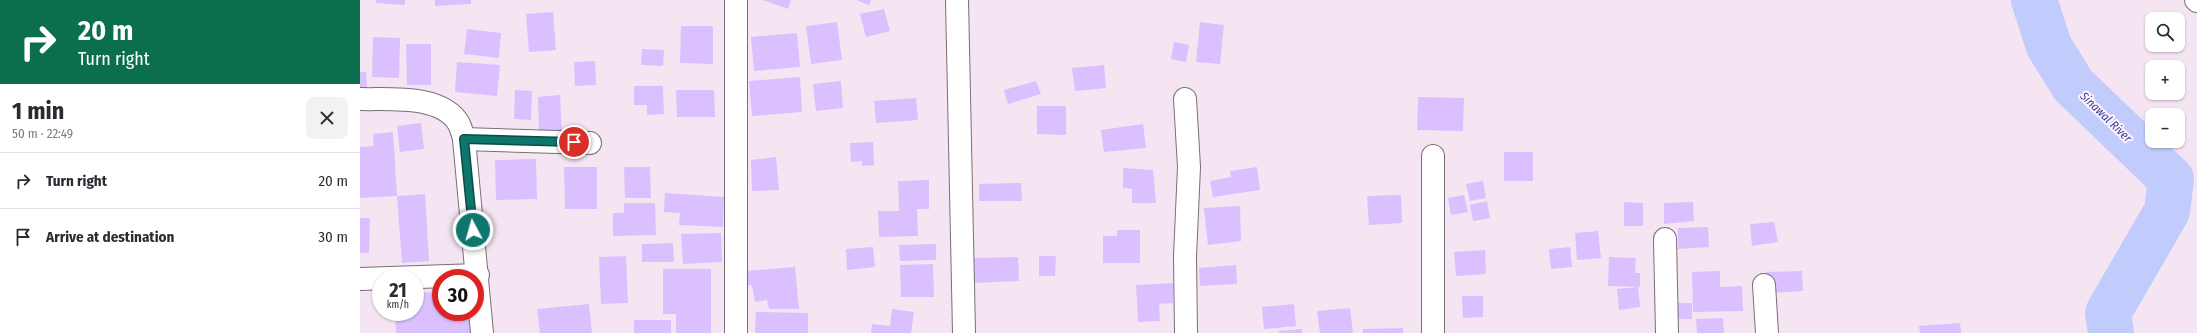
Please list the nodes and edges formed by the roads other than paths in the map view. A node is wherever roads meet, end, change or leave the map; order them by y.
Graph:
1 (736, 0) edge
2 (958, 0) edge
3 (360, 99) edge
4 (1185, 99) dead end
5 (464, 139) junction
6 (590, 143) dead end
7 (1433, 156) dead end
8 (1665, 239) dead end
9 (477, 269) edge
10 (432, 276) edge
11 (360, 278) edge
12 (1764, 285) dead end
13 (481, 321) edge
14 (482, 333) edge
15 (736, 333) edge
16 (964, 333) edge
17 (1186, 333) edge
18 (1433, 333) edge
19 (1667, 333) edge
20 (1767, 333) edge

1 - 15 street
2 - 16 street
3 - 5 street
4 - 17 street
5 - 6 street
5 - 9 street
7 - 18 street
8 - 19 street
10 - 11 street
12 - 20 street
13 - 14 street

